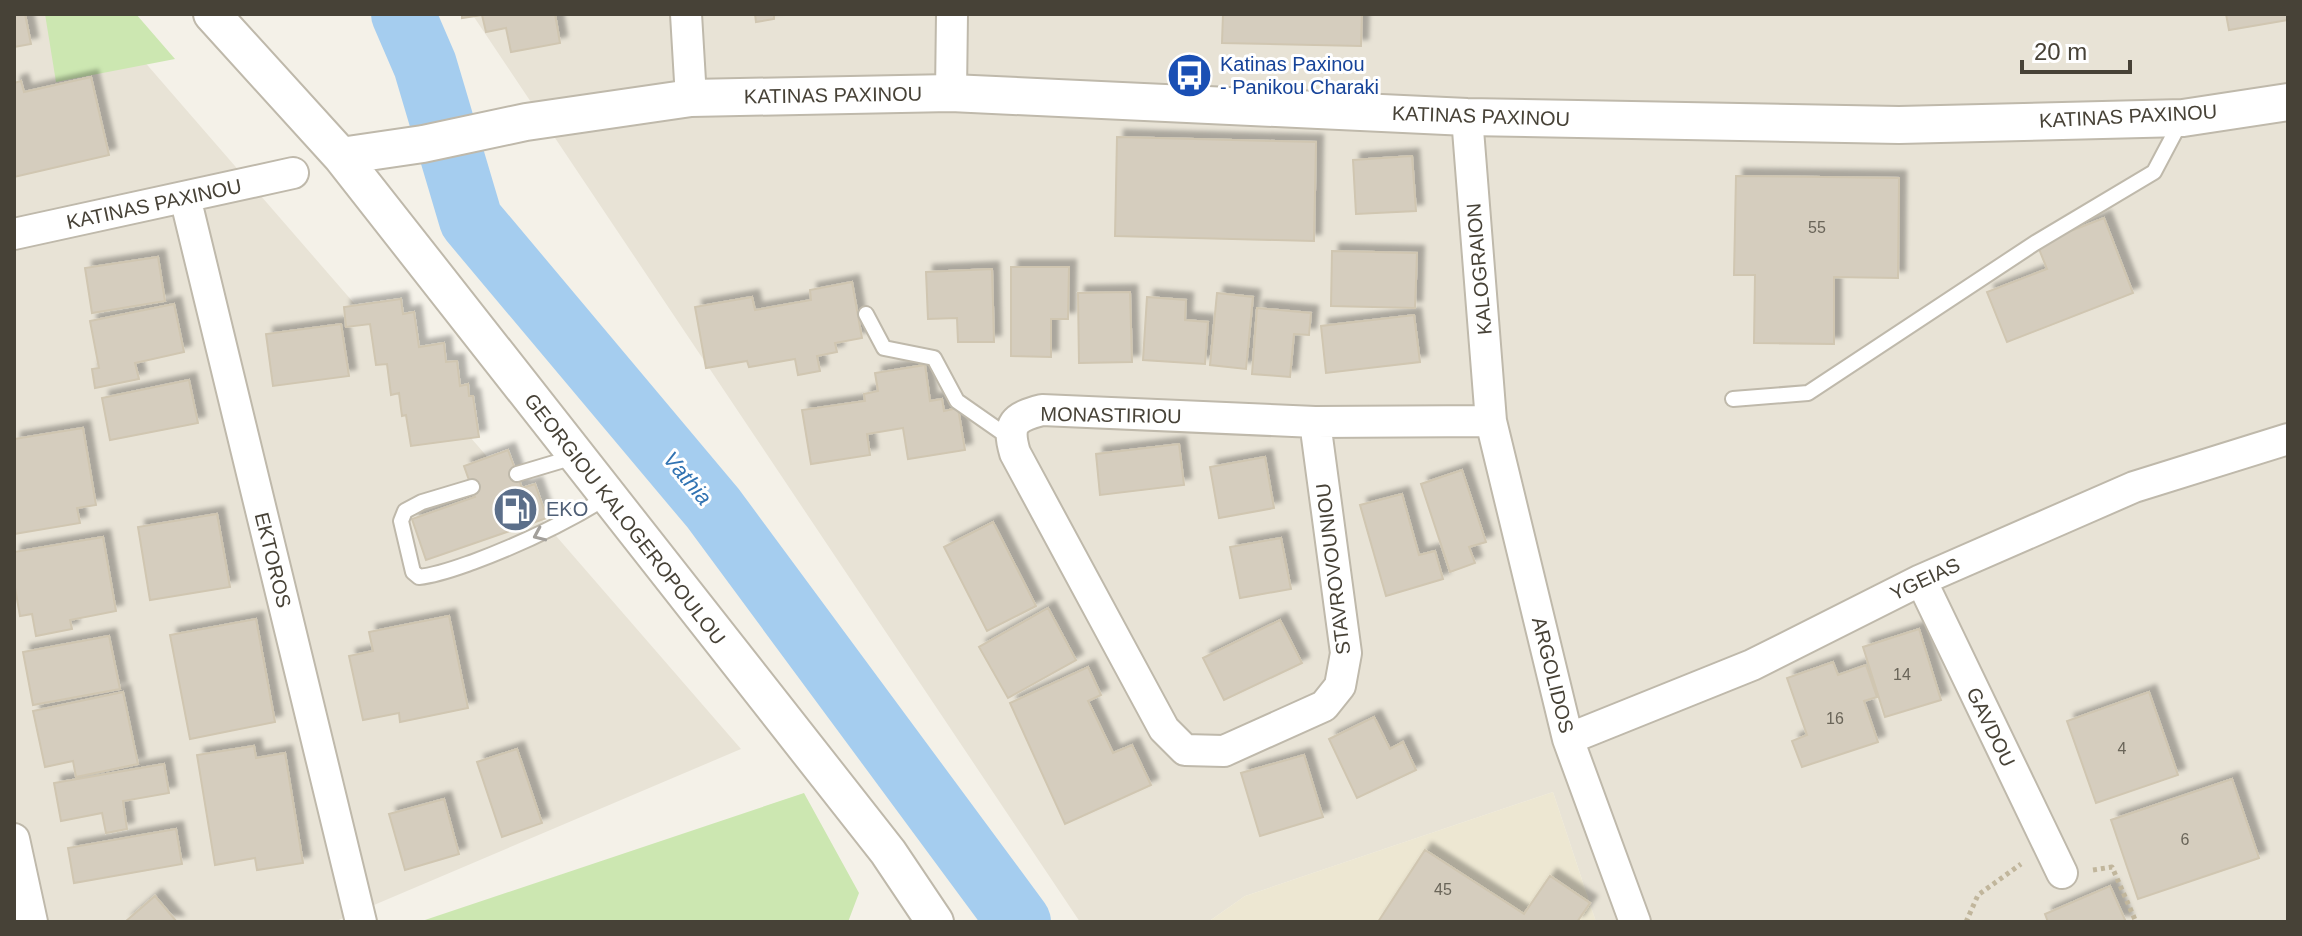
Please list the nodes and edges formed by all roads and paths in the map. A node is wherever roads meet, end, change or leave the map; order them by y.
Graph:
1 (212, 14) edge
2 (686, 14) edge
3 (952, 14) edge
4 (951, 93) junction
5 (691, 98) junction
6 (2288, 102) edge
7 (1467, 117) junction
8 (2183, 118) junction
9 (341, 156) junction
10 (293, 173) dead end
11 (185, 197) junction
12 (14, 234) edge
13 (866, 314) dead end
14 (1733, 399) dead end
15 (1491, 421) junction
16 (1315, 422) junction
17 (1010, 438) junction
18 (2288, 439) edge
19 (576, 456) junction
20 (517, 474) dead end
21 (472, 487) dead end
22 (607, 497) junction
23 (1921, 580) junction
24 (1568, 739) junction
25 (14, 839) edge
26 (2048, 845) junction
27 (2062, 873) joint
28 (25, 913) edge
29 (361, 922) edge
30 (935, 922) edge
31 (1635, 922) edge
32 (1966, 922) edge
33 (2136, 922) edge

1 - 9 street, GEORGIOU KALOGEROPOULOU
2 - 5 street
3 - 4 street
4 - 5 street, KATINAS PAXINOU
4 - 7 street, KATINAS PAXINOU
5 - 9 street, KATINAS PAXINOU
6 - 8 street, KATINAS PAXINOU
7 - 8 street, KATINAS PAXINOU
7 - 15 street, KALOGRAION
8 - 14 lane
9 - 19 street, GEORGIOU KALOGEROPOULOU
10 - 11 street, KATINAS PAXINOU
11 - 12 street, KATINAS PAXINOU
11 - 29 street, EKTOROS
13 - 17 lane
15 - 16 street, MONASTIRIOU
15 - 24 street, ARGOLIDOS
16 - 17 street, MONASTIRIOU
16 - 17 street, STAVROVOUNIOU
18 - 23 street, YGEIAS
19 - 20 lane
19 - 22 street, GEORGIOU KALOGEROPOULOU
22 -> 21 lane
22 - 30 street, GEORGIOU KALOGEROPOULOU
23 - 24 street, YGEIAS
23 - 26 street, GAVDOU
24 - 31 street, ARGOLIDOS
25 - 28 street
26 - 27 street, GAVDOU
26 - 32 path
27 - 33 path

